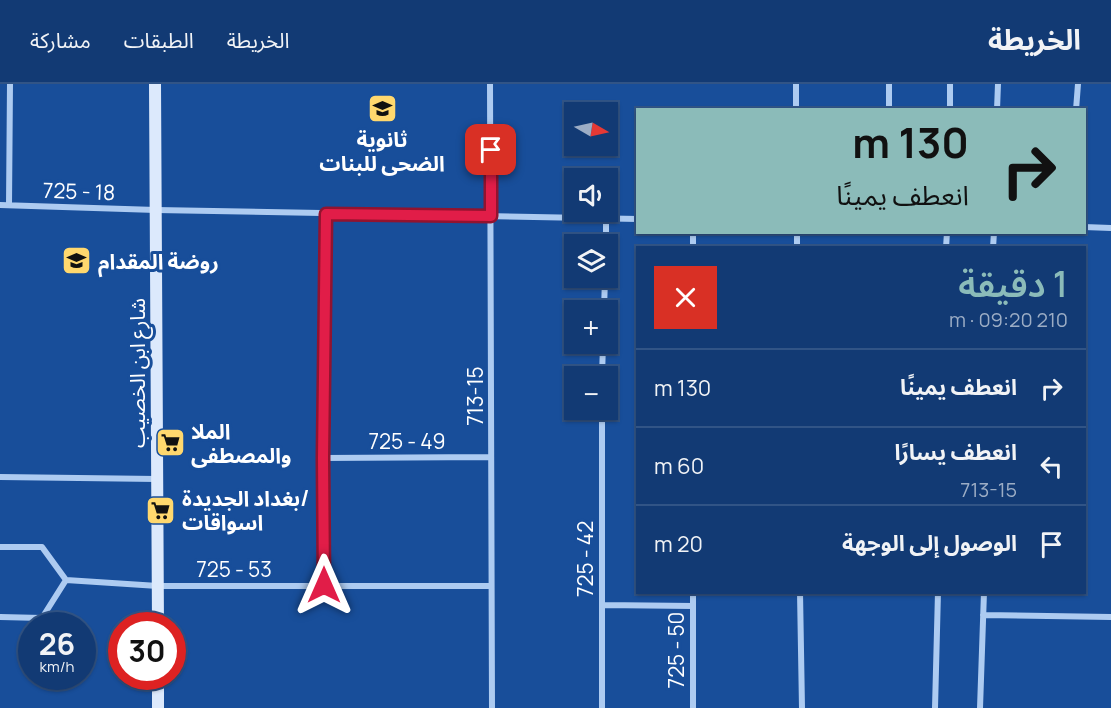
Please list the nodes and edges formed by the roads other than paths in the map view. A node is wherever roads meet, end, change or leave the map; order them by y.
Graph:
1 (10, 84) edge
2 (155, 84) edge
3 (490, 84) edge
4 (796, 84) edge
5 (889, 84) edge
6 (950, 84) edge
7 (998, 84) edge
8 (1078, 84) edge
9 (796, 108) edge
10 (889, 108) edge
11 (950, 108) edge
12 (997, 108) edge
13 (1076, 108) edge
14 (0, 205) edge
15 (9, 205) junction
16 (156, 210) junction
17 (326, 214) junction
18 (491, 216) junction
19 (564, 218) edge
20 (618, 219) edge
21 (636, 219) edge
22 (1086, 227) edge
23 (1111, 228) edge
24 (602, 420) edge
25 (491, 457) junction
26 (323, 458) junction
27 (0, 477) edge
28 (158, 479) junction
29 (0, 547) edge
30 (66, 580) junction
31 (324, 585) junction
32 (158, 586) junction
33 (491, 586) junction
34 (693, 594) edge
35 (800, 594) edge
36 (938, 594) edge
37 (984, 594) edge
38 (602, 605) junction
39 (693, 606) junction
40 (158, 612) edge
41 (983, 615) junction
42 (0, 617) edge
43 (1111, 617) edge
44 (158, 690) edge
45 (158, 708) edge
46 (492, 708) edge
47 (602, 708) edge
48 (693, 708) edge
49 (801, 708) edge
50 (935, 708) edge
51 (980, 708) edge

1 - 15 street
2 - 16 street, شارع ابن الخصيب
3 - 18 street, 713-15
4 - 9 street
5 - 10 street
6 - 11 street
7 - 12 street
8 - 13 street
14 - 15 street, 725 - 18
15 - 16 street, 725 - 18
16 - 17 street, 725 - 18
16 - 28 street, شارع ابن الخصيب
17 - 18 street, 725 - 18
17 - 26 street
18 - 19 street, 725 - 18
18 - 25 street, 713-15
20 - 21 street, 725 - 18
22 - 23 street
24 - 38 street, 725 - 42
25 - 26 street, 725 - 49
25 - 33 street, 713-15
26 - 31 street
27 - 28 street
28 - 32 street, شارع ابن الخصيب
29 - 30 street
30 - 32 street, 725 - 53
30 - 42 street
31 - 32 street, 725 - 53
31 - 33 street, 725 - 53
32 - 40 street, شارع ابن الخصيب
33 - 46 street, 713-15
34 - 39 street, 725 - 50
35 - 49 street
36 - 50 street
37 - 41 street
38 - 39 street
38 - 47 street, 725 - 42
39 - 48 street, 725 - 50
41 - 43 street
41 - 51 street
44 - 45 street

